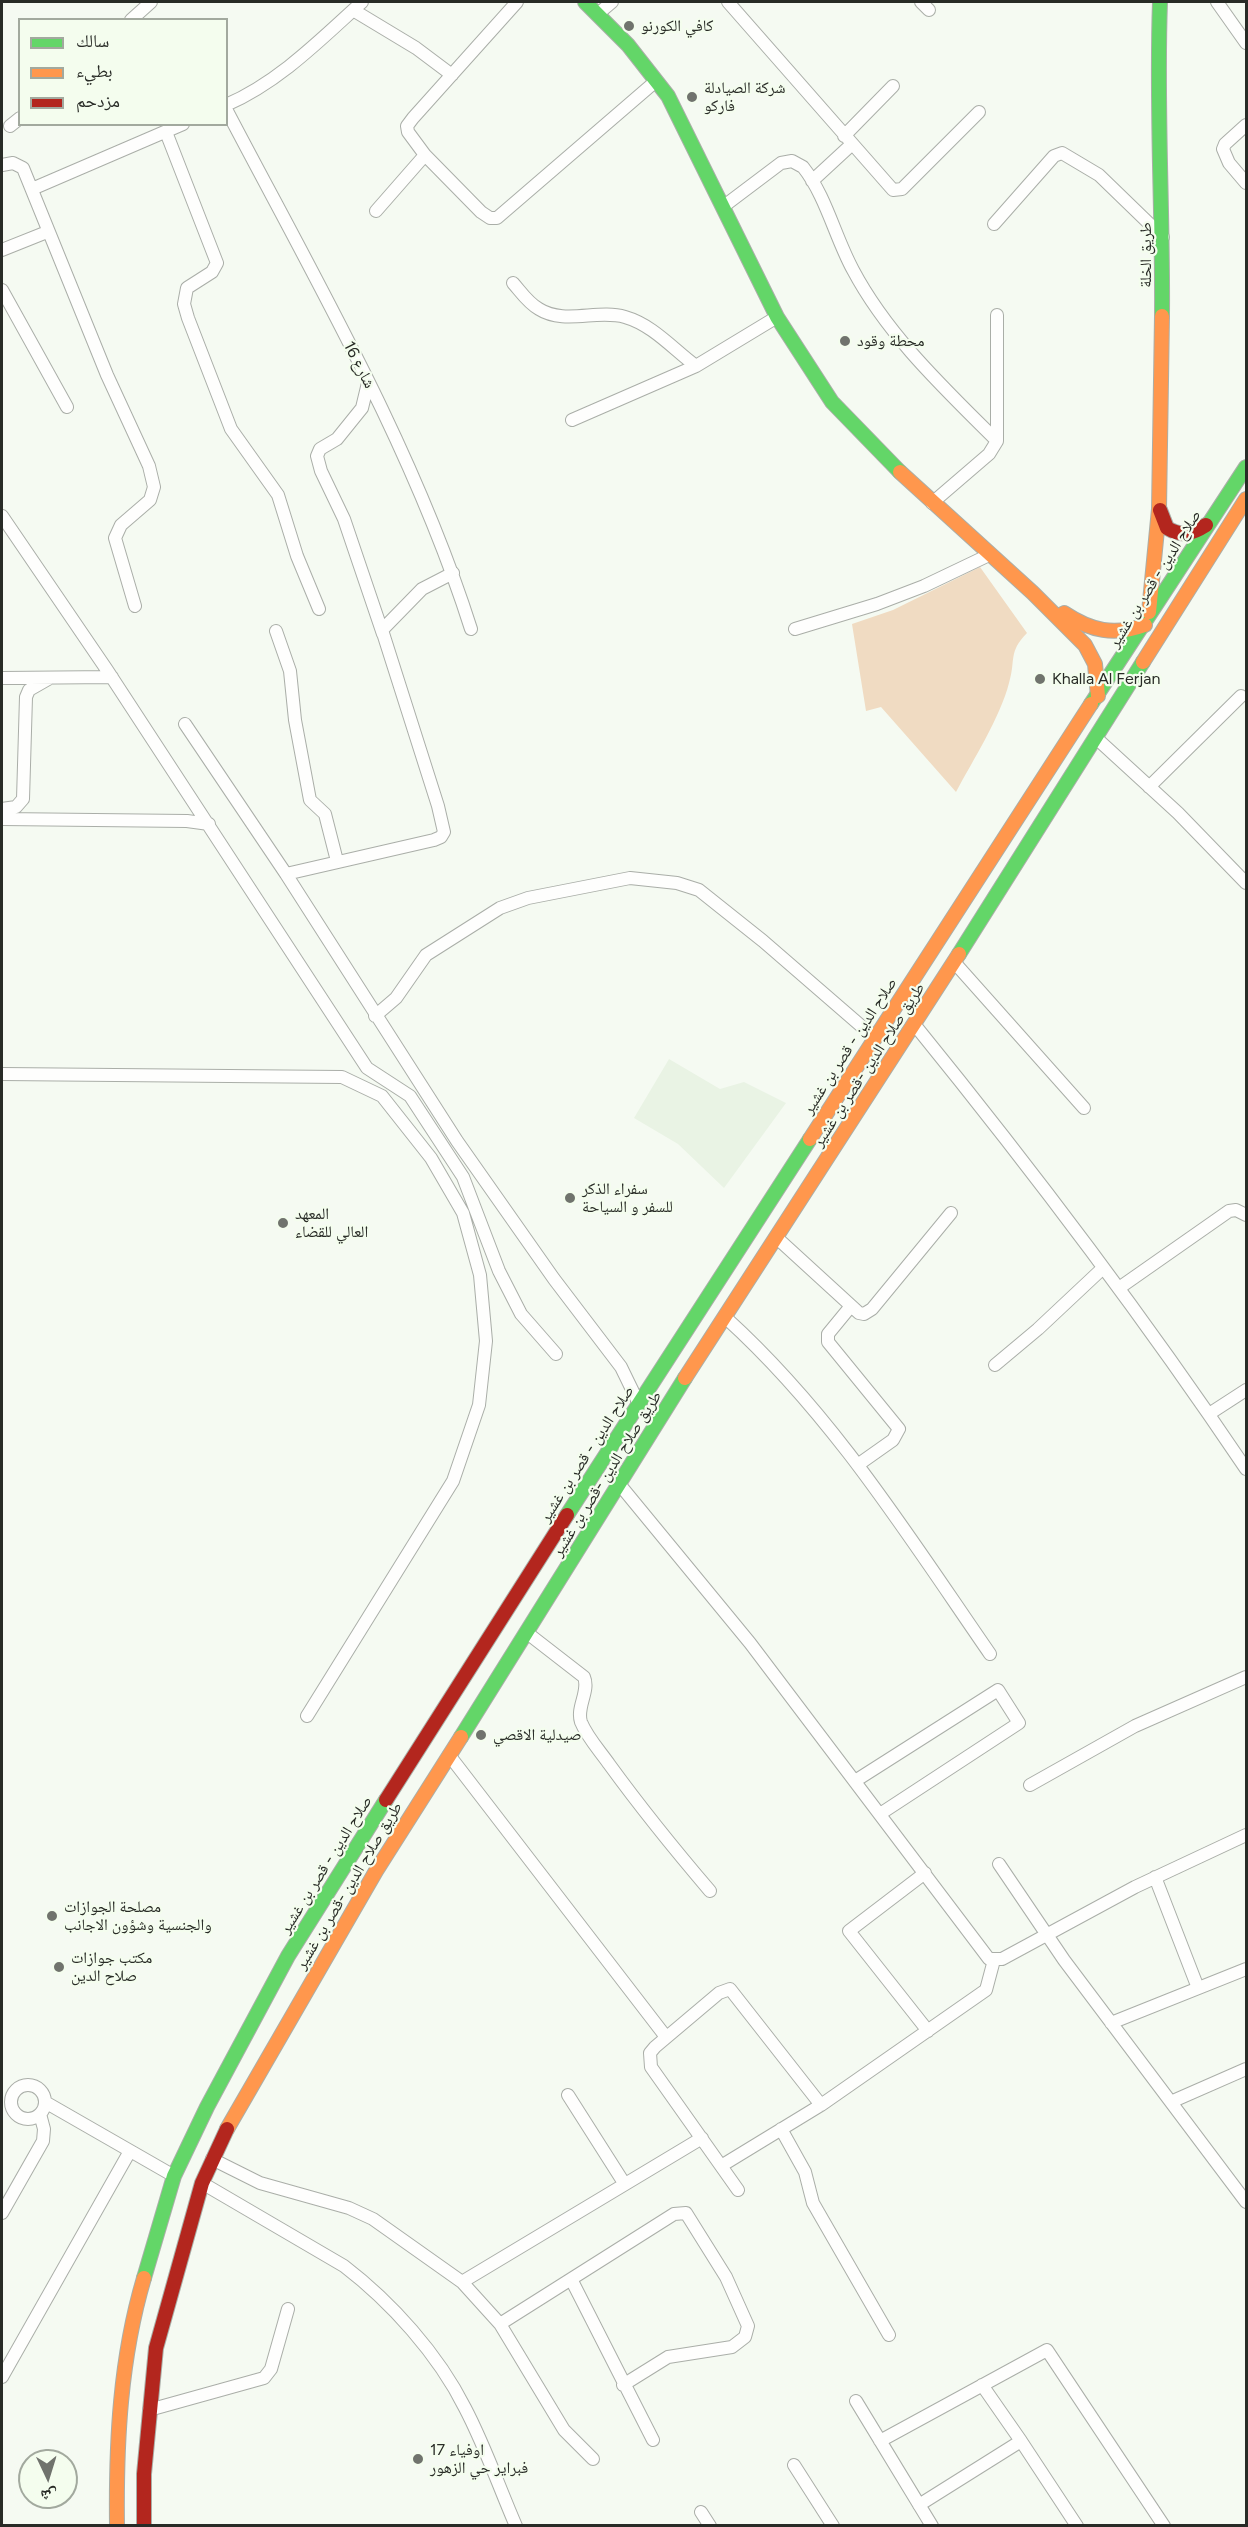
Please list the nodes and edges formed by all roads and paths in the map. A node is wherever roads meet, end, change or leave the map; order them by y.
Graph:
1 (151, 2) edge
2 (517, 2) edge
3 (585, 2) edge
4 (612, 2) edge
5 (728, 2) edge
6 (1160, 2) edge
7 (1218, 2) edge
8 (357, 6) edge
9 (598, 13) junction
10 (133, 18) edge
11 (1246, 43) edge
12 (452, 75) junction
13 (656, 81) junction
14 (893, 86) dead end
15 (228, 106) edge
16 (228, 111) edge
17 (980, 112) dead end
18 (1246, 125) edge
19 (179, 126) edge
20 (166, 132) junction
21 (848, 140) junction
22 (425, 155) junction
23 (2, 165) edge
24 (812, 181) junction
25 (1246, 183) edge
26 (32, 189) junction
27 (724, 206) junction
28 (376, 211) dead end
29 (994, 224) dead end
30 (47, 232) junction
31 (1163, 237) junction
32 (2, 250) edge
33 (513, 283) dead end
34 (2, 290) edge
35 (997, 315) dead end
36 (777, 317) junction
37 (696, 366) junction
38 (368, 383) junction
39 (67, 407) dead end
40 (572, 420) dead end
41 (997, 441) junction
42 (1246, 467) edge
43 (1246, 499) edge
44 (932, 503) junction
45 (1160, 509) junction
46 (2, 516) edge
47 (1210, 522) junction
48 (989, 555) junction
49 (453, 573) junction
50 (1033, 593) junction
51 (135, 606) dead end
52 (319, 609) dead end
53 (1147, 622) junction
54 (471, 629) dead end
55 (795, 629) dead end
56 (276, 631) dead end
57 (383, 634) junction
58 (112, 677) junction
59 (2, 678) edge
60 (50, 678) junction
61 (1098, 696) junction
62 (1241, 696) dead end
63 (185, 724) dead end
64 (1095, 737) junction
65 (1149, 787) junction
66 (2, 809) edge
67 (2, 819) edge
68 (208, 824) junction
69 (337, 861) junction
70 (286, 874) junction
71 (1245, 879) edge
72 (954, 962) junction
73 (375, 1016) junction
74 (914, 1024) junction
75 (875, 1038) junction
76 (2, 1074) edge
77 (1084, 1108) dead end
78 (951, 1213) dead end
79 (1246, 1215) edge
80 (777, 1238) junction
81 (1103, 1268) junction
82 (1119, 1288) junction
83 (851, 1306) junction
84 (726, 1317) junction
85 (555, 1354) dead end
86 (995, 1365) dead end
87 (1246, 1390) edge
88 (642, 1399) junction
89 (670, 1404) junction
90 (1209, 1414) junction
91 (600, 1464) junction
92 (859, 1464) junction
93 (1246, 1469) edge
94 (622, 1481) junction
95 (526, 1632) junction
96 (990, 1654) dead end
97 (1246, 1677) edge
98 (307, 1716) dead end
99 (449, 1755) junction
100 (855, 1781) junction
101 (1030, 1785) dead end
102 (880, 1814) junction
103 (1246, 1835) edge
104 (999, 1864) dead end
105 (925, 1873) junction
106 (1155, 1877) junction
107 (710, 1891) dead end
108 (1045, 1934) junction
109 (994, 1960) junction
110 (1246, 1969) edge
111 (1198, 1988) junction
112 (1111, 2023) junction
113 (928, 2031) junction
114 (666, 2037) junction
115 (1246, 2069) edge
116 (568, 2095) dead end
117 (1173, 2101) junction
118 (821, 2105) junction
119 (42, 2108) junction
120 (7, 2110) edge
121 (781, 2129) junction
122 (702, 2138) junction
123 (130, 2151) junction
124 (212, 2160) junction
125 (721, 2166) junction
126 (174, 2176) junction
127 (202, 2183) junction
128 (624, 2183) junction
129 (738, 2190) dead end
130 (1246, 2202) edge
131 (2, 2213) edge
132 (571, 2279) junction
133 (462, 2282) junction
134 (288, 2309) dead end
135 (500, 2324) junction
136 (889, 2335) dead end
137 (2, 2377) edge
138 (622, 2385) junction
139 (982, 2385) junction
140 (856, 2401) dead end
141 (149, 2410) junction
142 (653, 2440) dead end
143 (880, 2440) junction
144 (1021, 2441) junction
145 (593, 2459) dead end
146 (794, 2465) dead end
147 (919, 2505) junction
148 (701, 2512) dead end
149 (117, 2526) edge
150 (144, 2526) edge
151 (516, 2526) edge
152 (710, 2526) edge
153 (833, 2526) edge
154 (932, 2526) edge
155 (1077, 2526) edge
156 (1164, 2526) edge

1 - 10 street
2 - 12 street
3 - 9 main road
4 - 9 street
5 - 21 street
6 - 31 main road, طريق الخلة
7 - 11 street
8 - 12 street
8 - 15 street
9 - 13 main road
12 - 22 street
13 - 22 street
13 - 27 main road
14 - 21 street
16 - 38 street, شارع 16
17 - 21 street
18 - 25 street
19 - 20 street
20 - 26 street
20 - 52 street
21 - 24 street
22 - 28 street
23 - 26 street
24 - 27 street
24 - 41 street
26 - 30 street
27 - 36 main road
29 - 31 street
30 - 32 street
30 - 51 street
31 - 45 main road, طريق الخلة
33 - 37 street
34 - 39 street
35 - 41 street
36 - 37 street
36 - 44 main road
37 - 40 street
38 - 49 street, شارع 16
38 - 57 street
41 - 44 street
42 - 47 main road, صلاح الدين - قصر بن غشير
43 - 64 main road, طريق صلاح الدين -قصر بن غشير
44 - 48 main road
45 - 47 main road
45 - 53 main road, طريق الخلة
46 - 58 street
47 - 53 main road, صلاح الدين - قصر بن غشير
48 - 50 main road
48 - 55 street
49 - 54 street, شارع 16
49 - 57 street
50 - 53 main road
50 - 61 main road
53 - 61 main road, صلاح الدين - قصر بن غشير
56 - 69 street
57 - 69 street
58 - 60 street
58 - 68 street
59 - 60 street
60 - 66 street
61 - 75 main road, صلاح الدين - قصر بن غشير
62 - 65 street
63 - 70 street
64 - 65 street
64 - 72 main road, طريق صلاح الدين -قصر بن غشير
65 - 71 street
67 - 68 street
68 - 85 street
69 - 70 street
70 - 73 street
72 - 74 main road, طريق صلاح الدين -قصر بن غشير
72 - 77 street
73 - 75 street
73 - 88 street
74 - 80 main road, طريق صلاح الدين -قصر بن غشير
74 - 81 street
75 - 88 main road, صلاح الدين - قصر بن غشير
76 - 98 street
78 - 83 street
79 - 82 street
80 - 83 street
80 - 84 main road, طريق صلاح الدين -قصر بن غشير
81 - 82 street
81 - 86 street
82 - 90 street
83 - 92 street
84 - 89 main road, طريق صلاح الدين -قصر بن غشير
84 - 92 street
87 - 90 street
88 - 89 main road
88 - 91 main road, صلاح الدين - قصر بن غشير
89 - 94 main road, طريق صلاح الدين -قصر بن غشير
90 - 93 street
91 - 94 main road
91 - 126 main road, صلاح الدين - قصر بن غشير
92 - 96 street
94 - 95 main road, طريق صلاح الدين -قصر بن غشير
94 - 100 street
95 - 99 main road, طريق صلاح الدين -قصر بن غشير
95 - 107 street
97 - 101 street
99 - 114 street
99 - 124 main road, طريق صلاح الدين -قصر بن غشير
100 - 102 street
100 - 102 street
102 - 105 street
103 - 106 street
104 - 108 street
105 - 109 street
105 - 113 street
106 - 108 street
106 - 111 street
108 - 109 street
108 - 112 street
109 - 113 street
110 - 111 street
111 - 112 street
112 - 117 street
113 - 118 street
114 - 118 street
114 - 122 street
115 - 117 street
116 - 128 street
117 - 130 street
118 - 121 street
119 - 120 street
119 - 120 street
119 - 123 street
119 - 131 street
121 - 125 street
121 - 136 street
122 - 125 street
122 - 128 street
123 - 126 street
123 - 137 street
124 - 127 main road, طريق صلاح الدين -قصر بن غشير
124 - 133 street
125 - 129 street
126 - 149 main road, صلاح الدين - قصر بن غشير
127 - 141 main road, طريق صلاح الدين -قصر بن غشير
127 - 151 street
128 - 133 street
132 - 135 street
132 - 138 street
132 - 138 street
133 - 135 street
134 - 141 street
135 - 145 street
138 - 142 street
139 - 143 street
139 - 144 street
139 - 156 street
140 - 143 street
141 - 150 main road, طريق صلاح الدين -قصر بن غشير
143 - 147 street
144 - 147 street
144 - 155 street
146 - 153 street
147 - 154 street
148 - 152 street

